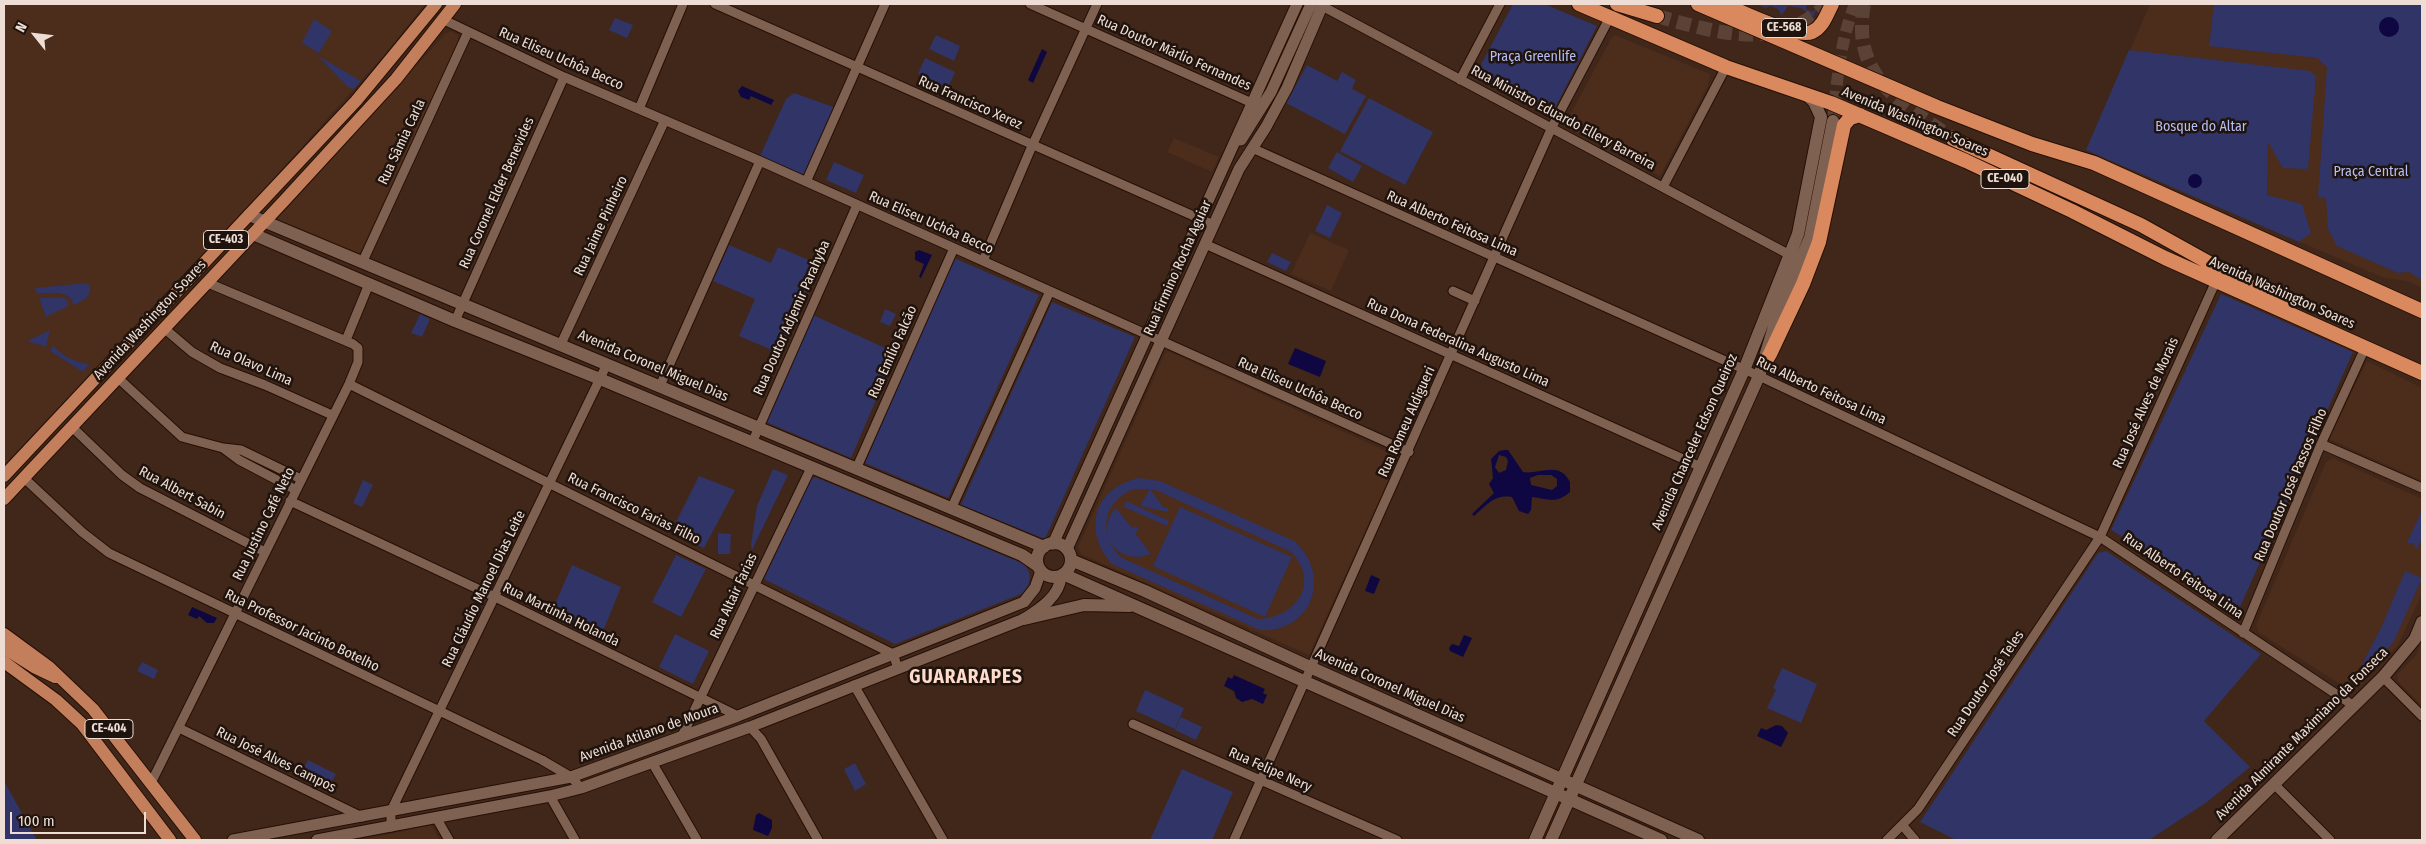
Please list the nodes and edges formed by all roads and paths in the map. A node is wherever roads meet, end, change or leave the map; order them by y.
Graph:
1 (436, 4) edge
2 (455, 4) edge
3 (683, 4) edge
4 (715, 4) edge
5 (885, 4) edge
6 (1030, 4) edge
7 (1097, 4) edge
8 (1297, 4) edge
9 (1500, 4) edge
10 (1579, 4) edge
11 (1617, 4) edge
12 (1698, 4) edge
13 (1723, 4) edge
14 (1832, 4) edge
15 (1318, 5) edge
16 (1657, 16) tunnel mouth
17 (1610, 17) junction
18 (442, 19) junction
19 (1085, 28) junction
20 (468, 32) junction
21 (856, 67) junction
22 (1726, 67) junction
23 (564, 77) junction
24 (1460, 80) junction
25 (1806, 94) junction
26 (1252, 104) junction
27 (640, 109) junction
28 (1860, 116) junction
29 (665, 120) junction
30 (1833, 121) tunnel mouth
31 (1552, 127) junction
32 (1952, 139) tunnel mouth
33 (1032, 146) junction
34 (1252, 148) junction
35 (1228, 158) junction
36 (760, 160) junction
37 (806, 182) junction
38 (1663, 187) junction
39 (857, 205) junction
40 (249, 216) junction
41 (1200, 219) junction
42 (265, 222) junction
43 (1214, 225) junction
44 (253, 234) junction
45 (1205, 244) junction
46 (954, 248) junction
47 (1790, 255) junction
48 (1495, 258) junction
49 (982, 261) junction
50 (362, 263) junction
51 (2216, 281) junction
52 (208, 283) junction
53 (369, 284) junction
54 (1050, 291) junction
55 (1453, 291) dead end
56 (1475, 301) junction
57 (462, 304) junction
58 (2422, 311) edge
59 (455, 321) junction
60 (511, 324) junction
61 (165, 328) junction
62 (2322, 328) junction
63 (1148, 335) junction
64 (346, 340) junction
65 (504, 341) junction
66 (1161, 342) junction
67 (561, 344) junction
68 (2365, 348) junction
69 (1451, 355) junction
70 (607, 364) junction
71 (1744, 370) junction
72 (1761, 370) junction
73 (2422, 374) edge
74 (118, 378) junction
75 (600, 379) junction
76 (348, 384) junction
77 (660, 386) junction
78 (332, 415) junction
79 (759, 426) junction
80 (72, 427) junction
81 (752, 443) junction
82 (2321, 444) junction
83 (223, 448) junction
84 (1408, 452) junction
85 (857, 467) junction
86 (1701, 467) junction
87 (811, 468) junction
88 (4, 476) edge
89 (24, 478) junction
90 (302, 479) junction
91 (551, 484) junction
92 (2422, 488) edge
93 (296, 490) junction
94 (4, 499) edge
95 (290, 501) junction
96 (952, 507) junction
97 (2100, 537) junction
98 (1048, 545) junction
99 (265, 552) junction
100 (1069, 555) junction
101 (1040, 569) junction
102 (1062, 575) junction
103 (1651, 579) junction
104 (754, 583) junction
105 (495, 597) junction
106 (1140, 606) junction
107 (235, 614) junction
108 (1024, 619) junction
109 (1649, 622) junction
110 (2422, 622) edge
111 (2243, 633) junction
112 (4, 634) edge
113 (4, 648) edge
114 (893, 654) junction
115 (4, 662) edge
116 (898, 668) junction
117 (1312, 668) junction
118 (2383, 676) junction
119 (62, 680) junction
120 (1306, 682) junction
121 (854, 686) junction
122 (701, 698) junction
123 (1595, 705) junction
124 (2354, 706) junction
125 (1609, 711) junction
126 (439, 712) junction
127 (1417, 714) junction
128 (738, 716) junction
129 (2422, 716) edge
130 (1133, 724) dead end
131 (750, 727) junction
132 (179, 728) junction
133 (1410, 728) junction
134 (682, 736) junction
135 (653, 764) junction
136 (572, 778) junction
137 (1562, 779) junction
138 (1260, 780) junction
139 (151, 783) junction
140 (2274, 784) junction
141 (1576, 785) junction
142 (581, 788) junction
143 (1556, 794) junction
144 (550, 796) junction
145 (1570, 800) junction
146 (391, 811) junction
147 (362, 817) junction
148 (437, 819) junction
149 (1904, 826) junction
150 (391, 827) junction
151 (170, 840) edge
152 (195, 840) edge
153 (233, 840) edge
154 (323, 840) edge
155 (449, 840) edge
156 (575, 840) edge
157 (697, 840) edge
158 (818, 840) edge
159 (943, 840) edge
160 (1234, 840) edge
161 (1397, 840) edge
162 (1535, 840) edge
163 (1551, 840) edge
164 (1661, 840) edge
165 (1698, 840) edge
166 (1887, 840) edge
167 (1915, 840) edge
168 (2217, 840) edge
169 (2330, 840) edge

1 - 40 main road, Avenida Washington Soares / CE-403
2 - 18 main road, Avenida Washington Soares / CE-403
3 - 27 street
4 - 21 street, Rua Francisco Xerez
5 - 21 street
6 - 19 street, Rua Doutor Márlio Fernandes
7 - 19 street
8 - 26 street, Rua Firmino Rocha Aguiar
9 - 24 street
10 - 17 highway, Avenida Washington Soares / CE-040
11 - 16 highway
12 - 58 highway, Avenida Washington Soares
13 - 14 highway, CE-568
15 - 24 street, Rua Ministro Eduardo Ellery Barreira
15 - 34 street, Rua Firmino Rocha Aguiar
15 - 35 street
17 - 22 highway, Avenida Washington Soares / CE-040
17 - 31 street, Rua Romeu Aldigueri
18 - 20 street, Rua Eliseu Uchôa Becco
18 - 42 main road, Avenida Washington Soares / CE-403
19 - 26 street, Rua Doutor Márlio Fernandes
19 - 33 street
20 - 23 street, Rua Eliseu Uchôa Becco
20 - 50 street, Rua Sâmia Carla
21 - 33 street, Rua Francisco Xerez
21 - 37 street
22 - 25 highway, Avenida Washington Soares / CE-040
22 - 38 street
23 - 27 street, Rua Eliseu Uchôa Becco
23 - 57 street, Rua Coronel Elder Benevides
24 - 31 street, Rua Ministro Eduardo Ellery Barreira
25 - 28 highway, Avenida Washington Soares / CE-040
25 - 47 main road, Avenida Chanceler Edson Queiroz
26 - 35 street, Rua Firmino Rocha Aguiar
27 - 29 street, Rua Eliseu Uchôa Becco
28 - 51 highway, Avenida Washington Soares / CE-040
28 - 72 highway
29 - 36 street, Rua Eliseu Uchôa Becco
29 - 67 street, Rua Jaime Pinheiro
30 - 72 main road
31 - 38 street, Rua Ministro Eduardo Ellery Barreira
31 - 48 street, Rua Romeu Aldigueri
32 - 62 highway
33 - 41 street, Rua Francisco Xerez
33 - 49 street
34 - 43 street, Rua Firmino Rocha Aguiar
34 - 48 street, Rua Alberto Feitosa Lima
35 - 41 street, Rua Firmino Rocha Aguiar
36 - 37 street, Rua Eliseu Uchôa Becco
36 - 77 street
37 - 39 street, Rua Eliseu Uchôa Becco
38 - 47 street, Rua Ministro Eduardo Ellery Barreira
39 - 46 street, Rua Eliseu Uchôa Becco
39 - 79 street, Rua Doutor Adjemir Parahyba
40 - 42 main road, Avenida Coronel Miguel Dias
40 - 88 main road, Avenida Washington Soares / CE-403
41 - 43 street, Rua Francisco Xerez
41 - 63 street, Rua Firmino Rocha Aguiar
42 - 44 main road, Avenida Washington Soares / CE-403
42 - 50 main road, Avenida Coronel Miguel Dias
43 - 45 street, Rua Firmino Rocha Aguiar
44 - 52 main road, Avenida Washington Soares / CE-403
44 - 53 main road
45 - 66 street, Rua Firmino Rocha Aguiar
45 - 69 street, Rua Dona Federalina Augusto Lima
46 - 49 street, Rua Eliseu Uchôa Becco
46 - 85 street, Rua Emílio Falcão
47 - 71 main road, Avenida Chanceler Edson Queiroz
48 - 56 street, Rua Romeu Aldigueri
48 - 71 street, Rua Alberto Feitosa Lima
49 - 54 street, Rua Eliseu Uchôa Becco
50 - 57 main road, Avenida Coronel Miguel Dias
51 - 62 highway, Avenida Washington Soares / CE-040
51 - 97 street, Rua José Alves de Morais
52 - 61 main road, Avenida Washington Soares / CE-403
52 - 64 street
53 - 59 main road
53 - 64 street
54 - 63 street, Rua Eliseu Uchôa Becco
54 - 96 street
55 - 56 street
56 - 69 street, Rua Romeu Aldigueri
57 - 59 street, Rua Coronel Elder Benevides
57 - 60 main road, Avenida Coronel Miguel Dias
59 - 65 main road
60 - 65 main road
60 - 67 main road, Avenida Coronel Miguel Dias
61 - 74 main road, Avenida Washington Soares / CE-403
61 - 78 street, Rua Olavo Lima
62 - 68 highway, Avenida Washington Soares / CE-040
63 - 66 street, Rua Eliseu Uchôa Becco
63 - 98 street, Rua Firmino Rocha Aguiar
64 - 76 street, Rua Justino Café Neto
65 - 75 main road
66 - 84 street, Rua Eliseu Uchôa Becco
66 - 100 street, Rua Firmino Rocha Aguiar
67 - 70 main road, Avenida Coronel Miguel Dias
68 - 73 highway, Avenida Washington Soares / CE-040
68 - 82 street, Rua Doutor José Passos Filho
69 - 84 street, Rua Romeu Aldigueri
69 - 86 street, Rua Dona Federalina Augusto Lima
70 - 75 street, Rua Cláudio Manoel Dias Leite
70 - 77 main road, Avenida Coronel Miguel Dias
71 - 72 street, Rua Alberto Feitosa Lima
71 - 86 main road, Avenida Chanceler Edson Queiroz
72 - 97 street, Rua Alberto Feitosa Lima
72 - 109 main road
74 - 80 main road, Avenida Washington Soares / CE-403
74 - 83 street
75 - 81 main road
75 - 91 street, Rua Cláudio Manoel Dias Leite
76 - 78 street, Rua Justino Café Neto
76 - 91 street, Rua Francisco Farias Filho
77 - 79 main road, Avenida Coronel Miguel Dias
78 - 90 street, Rua Justino Café Neto
79 - 81 street, Rua Doutor Adjemir Parahyba
79 - 85 main road, Avenida Coronel Miguel Dias
80 - 89 main road, Avenida Washington Soares / CE-403
80 - 99 street, Rua Albert Sabin
81 - 87 main road
82 - 92 street
82 - 111 street, Rua Doutor José Passos Filho
83 - 90 street
83 - 93 street
84 - 117 street, Rua Romeu Aldigueri
85 - 96 main road, Avenida Coronel Miguel Dias
86 - 103 main road, Avenida Chanceler Edson Queiroz
87 - 101 main road
87 - 104 street, Rua Altair Farias
89 - 94 main road, Avenida Washington Soares / CE-403
89 - 107 street, Rua Professor Jacinto Botelho
90 - 93 street, Rua Justino Café Neto
91 - 104 street, Rua Francisco Farias Filho
91 - 105 street, Rua Cláudio Manoel Dias Leite
93 - 95 street, Rua Justino Café Neto
95 - 99 street, Rua Justino Café Neto
95 - 105 street, Rua Martinha Holanda
96 - 98 main road, Avenida Coronel Miguel Dias
97 - 111 street, Rua Alberto Feitosa Lima
97 - 149 street, Rua Doutor José Teles
98 - 100 main road
98 - 101 main road
99 - 107 street, Rua Justino Café Neto
100 - 102 main road
100 - 117 main road, Avenida Coronel Miguel Dias
101 - 102 main road
101 - 114 street, Avenida Atilano de Moura
102 - 106 main road
102 - 108 street, Avenida Atilano de Moura
103 - 109 main road
103 - 123 main road, Avenida Chanceler Edson Queiroz
104 - 114 street, Rua Francisco Farias Filho
104 - 122 street, Rua Altair Farias
105 - 122 street, Rua Martinha Holanda
105 - 126 street, Rua Cláudio Manoel Dias Leite
106 - 108 main road
106 - 120 main road
107 - 126 street, Rua Professor Jacinto Botelho
107 - 132 street, Rua Justino Café Neto
108 - 116 street, Avenida Atilano de Moura
109 - 125 main road
110 - 118 main road, Avenida Almirante Maximiano da Fonseca
111 - 124 street, Rua Alberto Feitosa Lima
112 - 119 main road, CE-404
113 - 119 main road
114 - 116 street
114 - 128 street, Avenida Atilano de Moura
115 - 151 main road, CE-404
116 - 121 street, Avenida Atilano de Moura
117 - 120 street, Rua Romeu Aldigueri
117 - 127 main road, Avenida Coronel Miguel Dias
118 - 124 main road, Avenida Almirante Maximiano da Fonseca
118 - 129 street
119 - 139 main road, CE-404
120 - 133 main road
120 - 138 street, Rua Romeu Aldigueri
121 - 131 street, Avenida Atilano de Moura
121 - 159 street
122 - 128 street, Rua Martinha Holanda
122 - 134 street, Rua Altair Farias
123 - 125 main road
123 - 137 main road, Avenida Chanceler Edson Queiroz
124 - 140 main road, Avenida Almirante Maximiano da Fonseca
125 - 141 main road
126 - 136 street, Rua Professor Jacinto Botelho
126 - 146 street, Rua Cláudio Manoel Dias Leite
127 - 133 main road
127 - 137 main road, Avenida Coronel Miguel Dias
128 - 134 street, Avenida Atilano de Moura
130 - 138 street, Rua Felipe Nery
131 - 135 street, Avenida Atilano de Moura
131 - 158 street
132 - 139 street, Rua Justino Café Neto
132 - 147 street, Rua José Alves Campos
133 - 143 main road
134 - 136 street, Avenida Atilano de Moura
135 - 142 street, Avenida Atilano de Moura
135 - 157 street
136 - 142 street, Rua Professor Jacinto Botelho
136 - 146 street, Avenida Atilano de Moura
137 - 141 main road, Avenida Coronel Miguel Dias
137 - 143 main road, Avenida Chanceler Edson Queiroz
138 - 160 street, Rua Romeu Aldigueri
138 - 161 street, Rua Felipe Nery
139 - 152 main road
140 - 168 main road, Avenida Almirante Maximiano da Fonseca
140 - 169 street
141 - 145 main road
141 - 165 main road, Avenida Coronel Miguel Dias
142 - 144 street, Avenida Atilano de Moura
143 - 145 main road
143 - 162 main road, Avenida Chanceler Edson Queiroz
144 - 148 street, Avenida Atilano de Moura
144 - 156 street
145 - 163 main road
145 - 164 main road
146 - 147 street, Avenida Atilano de Moura
146 - 150 street, Rua Cláudio Manoel Dias Leite
147 - 153 street, Avenida Atilano de Moura
148 - 150 street, Avenida Atilano de Moura
148 - 155 street
149 - 166 street, Rua Doutor José Teles
149 - 167 street
150 - 154 street, Avenida Atilano de Moura

